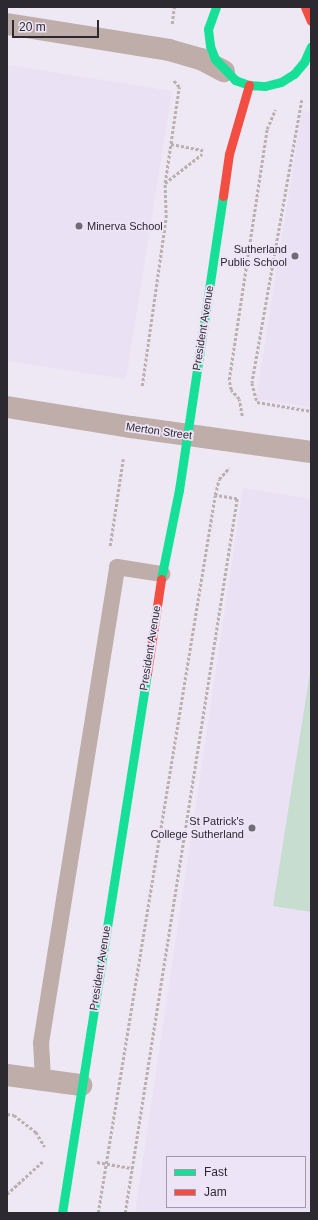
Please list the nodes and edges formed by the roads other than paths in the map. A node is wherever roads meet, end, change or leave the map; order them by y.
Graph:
1 (216, 7) edge
2 (7, 24) edge
3 (309, 57) edge
4 (224, 71) junction
5 (249, 85) junction
6 (7, 407) edge
7 (188, 435) junction
8 (311, 452) edge
9 (162, 574) junction
10 (7, 1075) edge
11 (43, 1080) junction
12 (81, 1085) junction
13 (62, 1213) edge

1 - 4 street
2 - 4 street
3 - 5 street
4 - 5 street
5 - 7 street, President Avenue
6 - 7 street, Merton Street
7 - 8 street, Merton Street
7 - 9 street, President Avenue
9 - 11 lane
9 - 12 street, President Avenue
10 - 11 street
11 - 12 street
12 - 13 street, President Avenue

